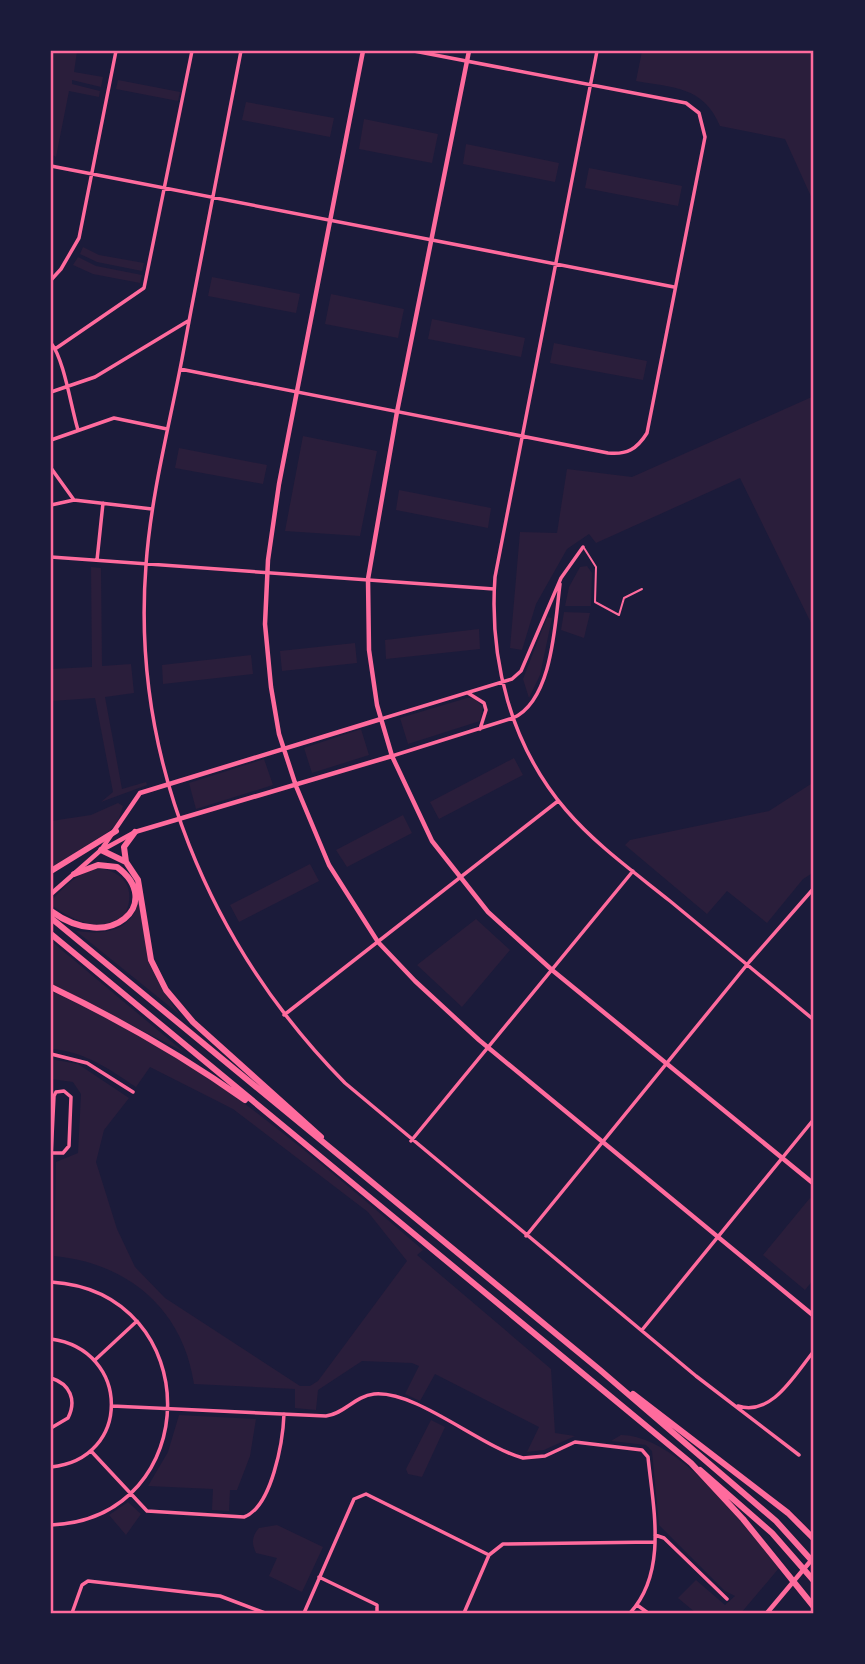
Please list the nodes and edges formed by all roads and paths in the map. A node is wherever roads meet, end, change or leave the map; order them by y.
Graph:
1 (116, 51) edge
2 (192, 51) edge
3 (241, 51) edge
4 (363, 51) edge
5 (414, 51) edge
6 (469, 51) edge
7 (597, 51) edge
8 (467, 60) junction
9 (590, 86) junction
10 (51, 166) edge
11 (92, 175) junction
12 (164, 189) junction
13 (213, 198) junction
14 (331, 221) junction
15 (431, 241) junction
16 (555, 264) junction
17 (51, 280) edge
18 (675, 287) junction
19 (188, 321) junction
20 (51, 343) edge
21 (57, 351) junction
22 (51, 357) edge
23 (180, 369) junction
24 (65, 387) junction
25 (51, 392) edge
26 (297, 392) junction
27 (397, 412) junction
28 (167, 429) junction
29 (78, 431) junction
30 (522, 436) junction
31 (51, 440) edge
32 (51, 468) edge
33 (75, 500) junction
34 (103, 503) junction
35 (51, 505) edge
36 (153, 509) junction
37 (583, 547) joint
38 (51, 557) edge
39 (97, 561) junction
40 (146, 564) junction
41 (267, 572) junction
42 (561, 578) junction
43 (368, 579) junction
44 (494, 589) junction
45 (642, 589) dead end
46 (503, 683) junction
47 (468, 694) junction
48 (513, 718) junction
49 (381, 719) junction
50 (480, 729) junction
51 (284, 748) junction
52 (392, 756) junction
53 (168, 784) junction
54 (296, 786) junction
55 (559, 800) junction
56 (179, 819) junction
57 (116, 831) junction
58 (135, 832) junction
59 (101, 850) junction
60 (125, 862) junction
61 (51, 871) edge
62 (633, 871) junction
63 (74, 874) junction
64 (459, 878) junction
65 (814, 888) edge
66 (51, 894) edge
67 (51, 911) edge
68 (51, 918) edge
69 (51, 934) edge
70 (378, 942) junction
71 (748, 964) junction
72 (552, 970) junction
73 (51, 987) edge
74 (284, 1015) junction
75 (814, 1020) edge
76 (489, 1047) junction
77 (51, 1054) edge
78 (667, 1062) junction
79 (133, 1092) dead end
80 (814, 1119) edge
81 (281, 1126) junction
82 (411, 1141) junction
83 (603, 1142) junction
84 (51, 1155) edge
85 (343, 1158) junction
86 (783, 1159) junction
87 (814, 1184) edge
88 (526, 1236) junction
89 (718, 1237) junction
90 (51, 1282) edge
91 (814, 1316) edge
92 (137, 1321) junction
93 (642, 1330) junction
94 (51, 1339) edge
95 (814, 1351) edge
96 (95, 1360) junction
97 (600, 1370) junction
98 (51, 1378) edge
99 (732, 1404) junction
100 (112, 1406) junction
101 (169, 1409) junction
102 (284, 1414) junction
103 (51, 1428) edge
104 (91, 1451) junction
105 (799, 1455) dead end
106 (691, 1462) junction
107 (51, 1467) edge
108 (129, 1493) junction
109 (51, 1525) edge
110 (655, 1535) junction
111 (814, 1539) edge
112 (655, 1542) junction
113 (489, 1555) junction
114 (814, 1557) edge
115 (814, 1563) edge
116 (319, 1577) junction
117 (814, 1581) edge
118 (727, 1599) dead end
119 (638, 1605) junction
120 (814, 1607) edge
121 (72, 1613) edge
122 (265, 1613) edge
123 (304, 1613) edge
124 (377, 1613) edge
125 (464, 1613) edge
126 (630, 1613) edge
127 (648, 1613) edge
128 (767, 1613) edge

1 - 11 street
2 - 12 street
3 - 13 street
4 - 14 street
5 - 8 street
6 - 8 street
7 - 9 street
8 - 9 street
8 - 15 street
9 - 16 street
9 - 18 street
10 - 11 street
11 - 12 street
11 - 17 street
12 - 13 street
12 - 21 street
13 - 14 street
13 - 19 street
14 - 15 street
14 - 26 street
15 - 16 street
15 - 27 street
16 - 18 street
16 - 30 street
18 - 30 street
19 - 23 street
19 - 24 street
20 - 21 street
21 - 22 street
21 - 24 street
23 - 26 street
23 - 28 street
24 - 25 street
24 - 29 street
26 - 27 street
26 - 41 street
27 - 30 street
27 - 43 street
28 - 29 street
28 - 36 street
29 - 31 street
30 - 44 street
32 - 33 street
33 - 34 street
33 - 35 street
34 - 36 street
34 - 39 street
36 - 40 street
37 - 42 street
37 - 45 lane
38 - 39 street
39 - 40 street
40 - 41 street
40 - 53 street
41 - 43 street
41 - 51 street
42 - 46 street
42 - 48 street
43 - 44 street
43 - 49 street
44 - 46 street
46 - 47 street
46 - 48 street
47 - 49 street
47 - 50 street
48 - 50 street
48 - 55 street
49 - 51 street
49 - 52 street
50 - 52 street
51 - 53 street
51 - 54 street
52 - 54 street
52 - 64 street
53 - 56 street
53 - 57 street
54 - 56 street
54 - 70 street
55 - 62 street
55 - 64 street
56 - 58 street
56 - 74 street
57 - 59 street
57 - 61 highway
58 - 59 street
58 - 60 highway
59 - 60 highway
59 - 63 street
60 - 85 highway
62 - 71 street
62 - 72 street
63 - 66 street
63 - 67 highway
64 - 70 street
64 - 72 street
65 - 71 street
68 - 85 highway
69 - 81 highway
70 - 74 street
70 - 76 street
71 - 75 street
71 - 78 street
72 - 76 street
72 - 78 street
73 - 81 highway
74 - 82 street
76 - 82 street
76 - 83 street
77 - 79 street
78 - 83 street
78 - 86 street
80 - 86 street
81 - 106 highway
82 - 88 street
83 - 88 street
83 - 89 street
84 - 84 street
85 - 97 highway
86 - 87 street
86 - 89 street
88 - 93 street
89 - 91 street
89 - 93 street
90 - 92 street
92 - 96 street
92 - 101 street
93 - 99 street
94 - 96 street
95 - 99 street
96 - 100 street
97 - 111 highway
97 - 115 highway
98 - 103 street
99 - 105 street
100 - 101 street
100 - 104 street
101 - 102 street
101 - 108 street
102 - 108 street
102 - 110 street
104 - 107 street
104 - 108 street
106 - 117 highway
106 - 120 highway
108 - 109 street
110 - 112 street
110 - 118 street
112 - 113 street
112 - 119 street
113 - 116 street
113 - 125 street
114 - 128 street
116 - 123 street
116 - 124 street
119 - 126 street
119 - 127 street
121 - 122 street

